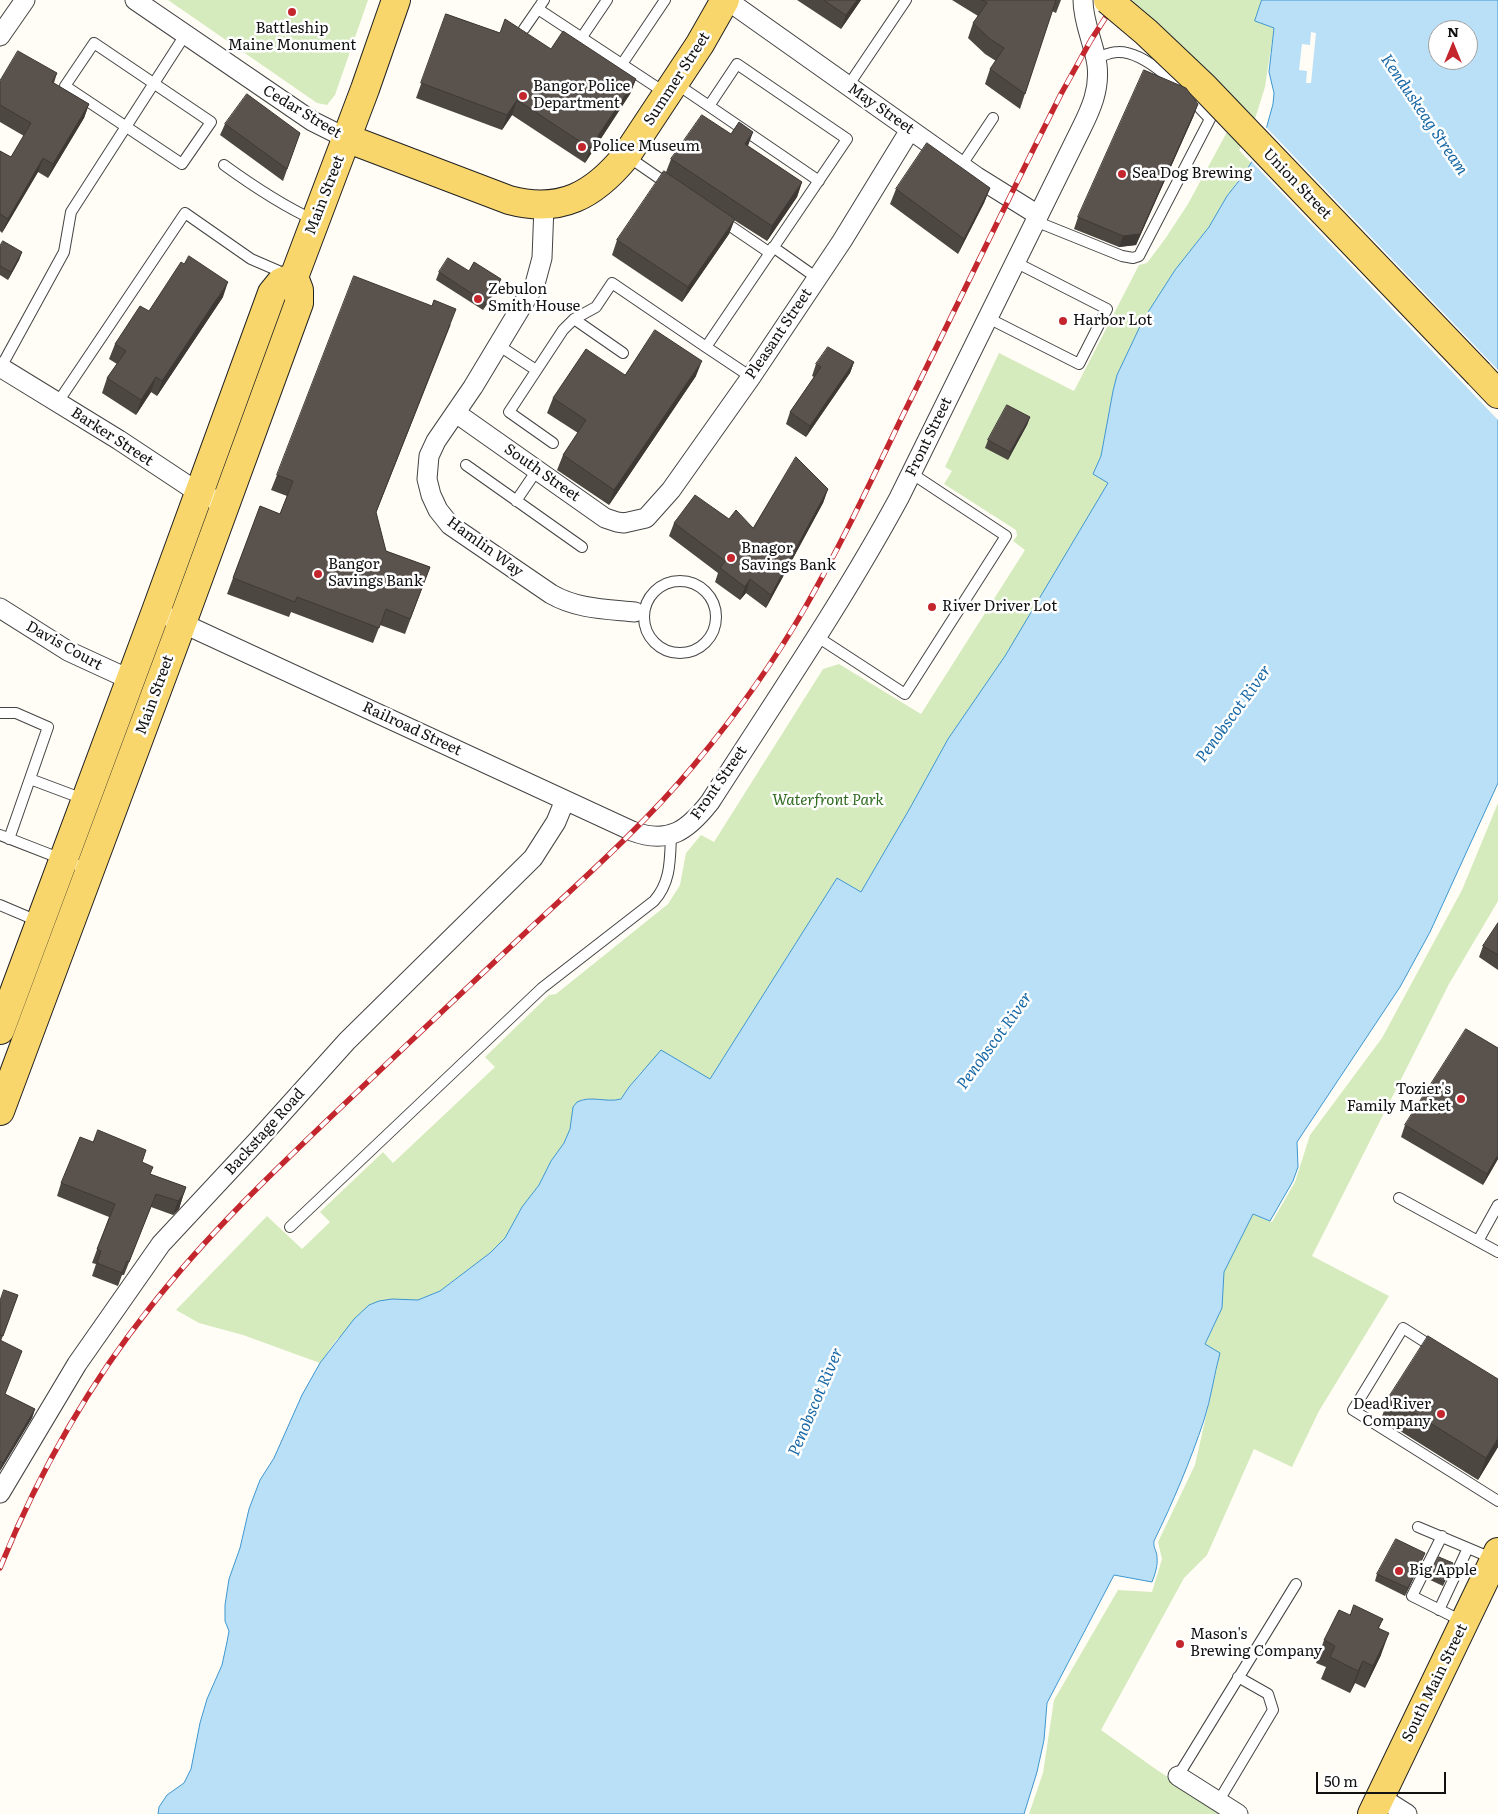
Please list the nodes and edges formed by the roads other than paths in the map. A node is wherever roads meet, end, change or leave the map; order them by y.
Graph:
1 (25, 0) edge
2 (135, 0) edge
3 (396, 0) edge
4 (607, 0) edge
5 (666, 0) edge
6 (726, 0) edge
7 (906, 0) edge
8 (1083, 0) edge
9 (1108, 0) edge
10 (541, 4) edge
11 (524, 29) edge
12 (185, 35) junction
13 (0, 36) edge
14 (582, 37) junction
15 (1096, 58) junction
16 (622, 64) junction
17 (154, 84) junction
18 (848, 86) junction
19 (671, 89) junction
20 (709, 106) junction
21 (993, 118) dead end
22 (126, 126) junction
23 (910, 130) junction
24 (346, 138) junction
25 (626, 156) junction
26 (224, 165) dead end
27 (961, 166) junction
28 (819, 181) junction
29 (674, 188) edge
30 (544, 206) junction
31 (714, 215) edge
32 (1037, 218) junction
33 (315, 221) junction
34 (772, 250) junction
35 (1015, 262) junction
36 (294, 277) junction
37 (817, 278) junction
38 (988, 318) junction
39 (574, 319) junction
40 (498, 345) junction
41 (706, 347) junction
42 (623, 354) dead end
43 (0, 367) edge
44 (536, 370) junction
45 (751, 377) junction
46 (1498, 394) edge
47 (58, 402) junction
48 (456, 414) junction
49 (553, 443) dead end
50 (466, 465) dead end
51 (537, 470) junction
52 (911, 474) junction
53 (199, 494) junction
54 (516, 501) junction
55 (226, 504) junction
56 (631, 523) joint
57 (582, 547) dead end
58 (0, 608) edge
59 (156, 611) junction
60 (639, 612) junction
61 (182, 623) junction
62 (816, 636) junction
63 (131, 680) junction
64 (0, 713) edge
65 (30, 779) junction
66 (565, 800) junction
67 (99, 805) junction
68 (671, 835) junction
69 (5, 837) edge
70 (63, 860) junction
71 (90, 870) junction
72 (0, 905) edge
73 (54, 927) junction
74 (0, 1030) edge
75 (0, 1112) edge
76 (1399, 1198) dead end
77 (1498, 1205) edge
78 (290, 1227) dead end
79 (1478, 1241) junction
80 (1498, 1252) edge
81 (1443, 1353) edge
82 (0, 1493) edge
83 (1498, 1500) edge
84 (1418, 1527) dead end
85 (1442, 1536) junction
86 (1468, 1548) junction
87 (1496, 1556) edge
88 (1296, 1584) dead end
89 (1439, 1610) junction
90 (1464, 1622) junction
91 (1238, 1676) junction
92 (1178, 1776) joint
93 (1218, 1802) junction
94 (1376, 1806) edge
95 (1238, 1814) edge
96 (1407, 1814) edge

1 - 13 street
2 - 12 street, Cedar Street
3 - 24 main road, Main Street
4 - 14 lane
5 - 16 lane
6 - 18 street, May Street
6 - 19 main road, Summer Street
7 - 18 lane
8 - 15 street, Front Street
9 - 46 main road, Union Street, bridge
10 - 11 lane
10 - 14 lane
12 - 17 lane
12 - 24 street, Cedar Street
14 - 16 lane
15 - 32 street, Front Street
15 - 32 lane
16 - 19 lane
17 - 22 lane
17 - 22 lane
17 - 22 lane
18 - 23 street, May Street
19 - 20 lane
19 - 25 main road, Summer Street
20 - 28 lane
20 - 28 lane
21 - 27 lane
22 - 43 lane
23 - 27 street, May Street
23 - 37 street, Pleasant Street
24 - 30 main road, Cedar Street
24 - 33 main road, Main Street
25 - 29 lane
25 - 30 main road, Summer Street
26 - 33 lane
27 - 32 street, May Street
28 - 34 lane
30 - 40 street
31 - 34 lane
32 - 35 street, Front Street
33 - 36 main road, Main Street
34 - 37 lane
34 - 41 lane
35 - 38 street, Front Street
35 - 38 lane
36 - 47 lane
36 - 53 main road, Main Street
36 - 55 main road, Main Street
37 - 45 street, Pleasant Street
38 - 52 street, Front Street
39 - 41 lane
39 - 42 lane
39 - 44 lane
40 - 44 lane
40 - 48 street
41 - 45 lane
43 - 47 street, Barker Street
44 - 49 lane
45 - 56 street, Pleasant Street
47 - 53 street, Barker Street
48 - 51 street, South Street
48 - 60 street, Hamlin Way
50 - 54 lane
51 - 54 lane
51 - 56 street, South Street
52 - 62 street, Front Street
52 - 62 lane
53 - 55 street, Barker Street
53 - 59 main road, Main Street
54 - 57 lane
55 - 61 main road, Main Street
58 - 63 street, Davis Court
59 - 61 street, Railroad Street
59 - 63 main road, Main Street
60 - 60 lane
61 - 66 street, Railroad Street
61 - 67 main road, Main Street
62 - 68 street, Front Street
63 - 67 main road, Main Street
64 - 65 lane
65 - 67 lane
65 - 69 lane
66 - 68 street, Railroad Street
66 - 82 street, Backstage Road
67 - 70 main road, Main Street
67 - 71 main road, Main Street
68 - 78 lane
69 - 70 lane
70 - 71 lane
70 - 73 main road, Main Street
71 - 73 main road, Main Street
72 - 73 lane
73 - 74 main road, Main Street
73 - 75 main road, Main Street
76 - 79 lane
77 - 79 lane
79 - 80 lane
81 - 83 lane
84 - 85 lane
85 - 86 lane
85 - 89 lane
86 - 87 lane
86 - 89 lane
87 - 90 main road, South Main Street
88 - 91 lane
89 - 90 lane
90 - 94 main road, South Main Street
91 - 92 lane
91 - 93 lane
92 - 93 street
93 - 95 street
94 - 96 street

